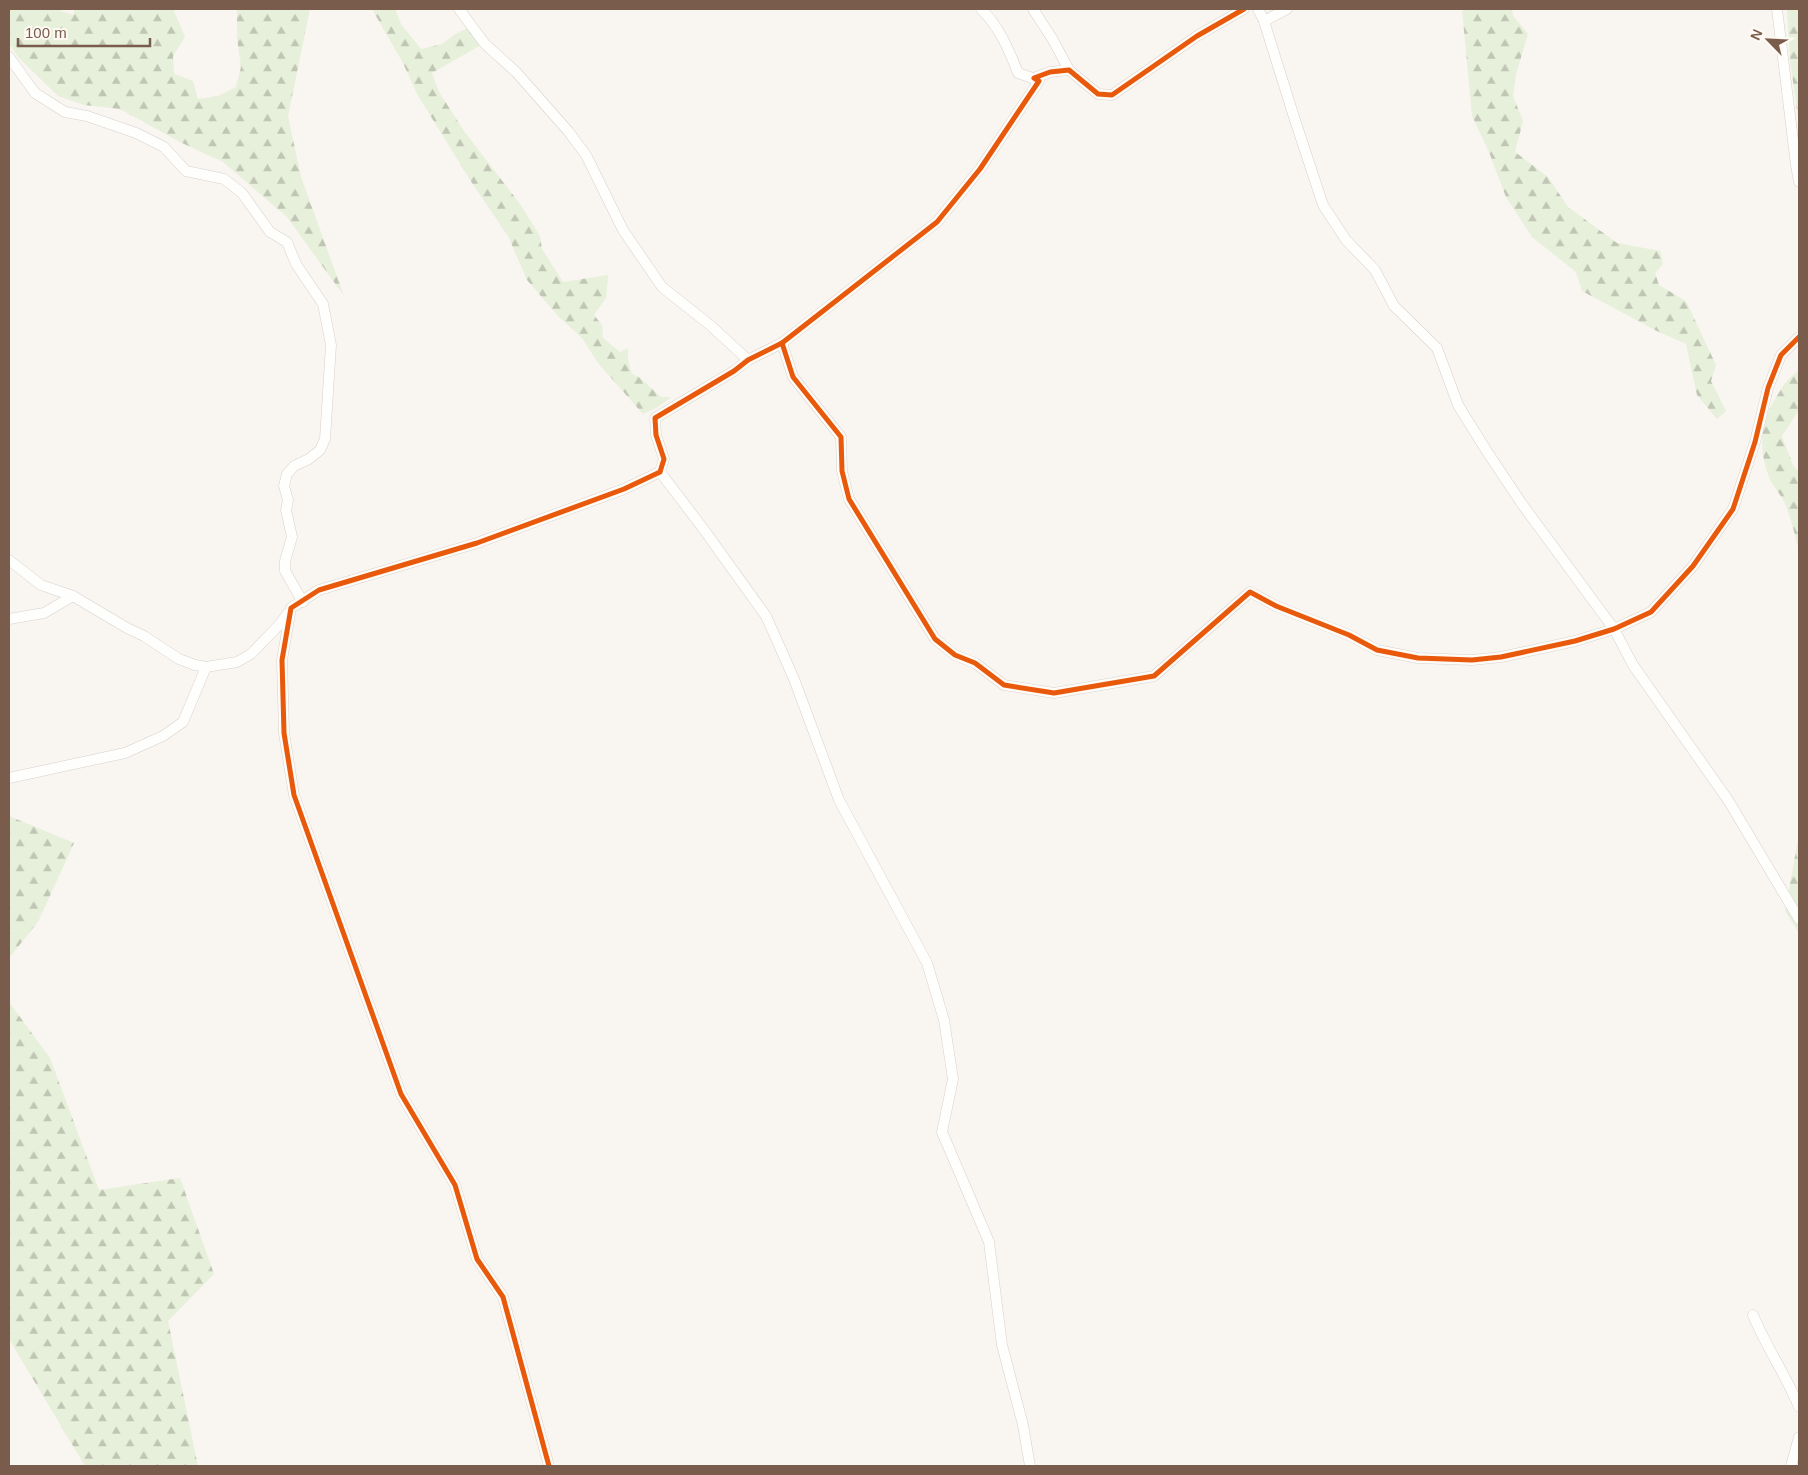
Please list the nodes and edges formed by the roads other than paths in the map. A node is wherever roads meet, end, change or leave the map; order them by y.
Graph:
1 (459, 9) edge
2 (981, 9) edge
3 (1033, 9) edge
4 (1244, 9) edge
5 (1258, 9) edge
6 (1287, 9) edge
7 (1777, 9) edge
8 (1264, 21) junction
9 (9, 57) edge
10 (1069, 70) junction
11 (1039, 81) junction
12 (1799, 182) edge
13 (1799, 337) edge
14 (782, 343) junction
15 (748, 360) junction
16 (660, 472) junction
17 (9, 560) edge
18 (73, 596) junction
19 (303, 602) junction
20 (291, 608) junction
21 (9, 619) edge
22 (1614, 629) junction
23 (206, 667) junction
24 (9, 778) edge
25 (1799, 919) edge
26 (1753, 1315) dead end
27 (1799, 1407) edge
28 (1799, 1437) edge
29 (1799, 1462) edge
30 (549, 1466) edge
31 (1030, 1466) edge
32 (1791, 1466) edge
33 (1796, 1466) edge

1 - 15 street
2 - 11 street
3 - 10 street
4 - 10 street
5 - 8 street
6 - 8 street
7 - 12 street
8 - 22 street
9 - 19 street
10 - 11 street
11 - 14 street
13 - 22 street
14 - 15 street
14 - 22 street
15 - 16 street
16 - 19 street
16 - 31 street
17 - 18 street
18 - 21 street
18 - 23 street
19 - 20 street
20 - 23 street
20 - 30 street
22 - 25 street
23 - 24 street
26 - 27 street
28 - 32 street
29 - 33 street

